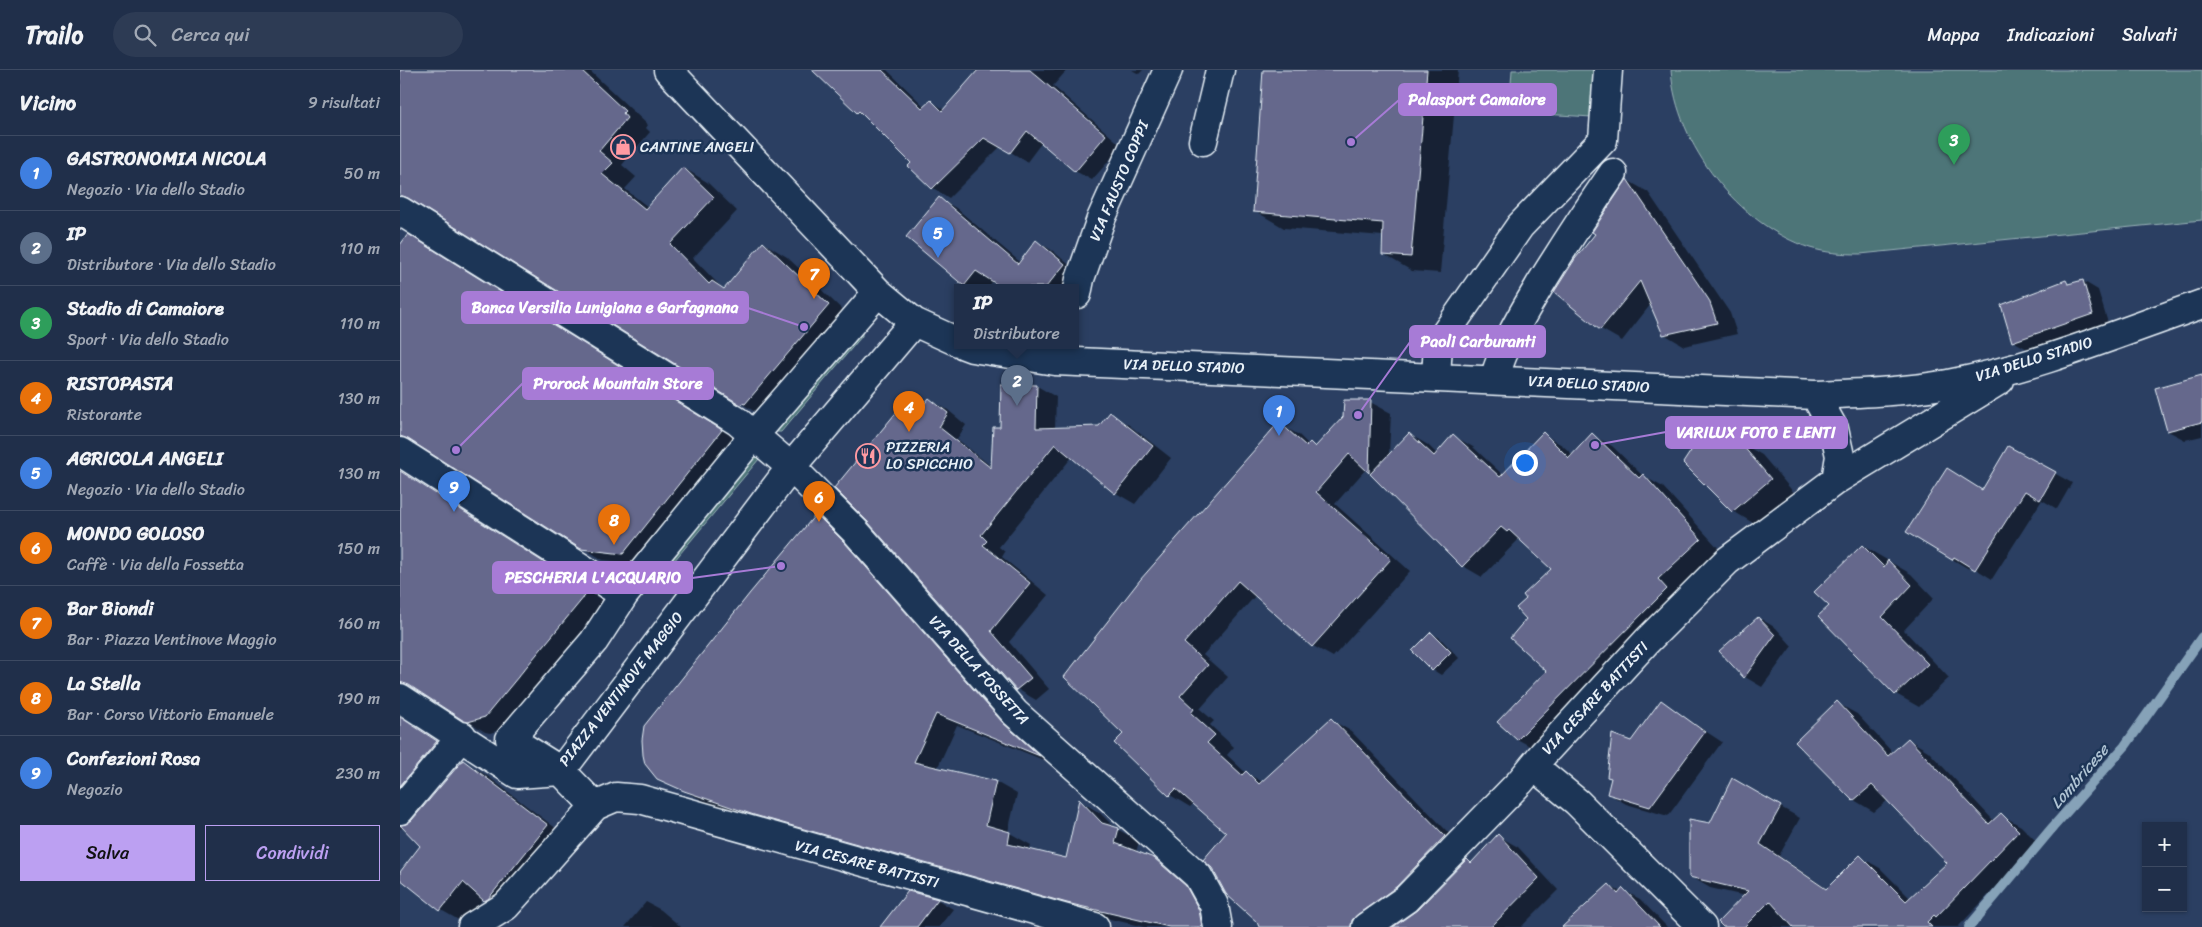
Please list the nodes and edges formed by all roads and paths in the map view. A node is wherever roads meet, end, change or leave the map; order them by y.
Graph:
1 (668, 70) edge
2 (1168, 70) edge
3 (1220, 70) edge
4 (1608, 70) edge
5 (1203, 141) dead end
6 (1613, 173) dead end
7 (400, 211) edge
8 (1079, 284) edge
9 (878, 292) junction
10 (2202, 304) edge
11 (914, 322) junction
12 (954, 340) edge
13 (978, 349) edge
14 (2022, 367) junction
15 (1436, 377) junction
16 (1494, 380) junction
17 (1815, 395) junction
18 (755, 434) junction
19 (400, 452) edge
20 (791, 468) junction
21 (1836, 480) junction
22 (624, 595) junction
23 (400, 698) edge
24 (462, 736) junction
25 (1534, 766) junction
26 (561, 771) junction
27 (595, 806) junction
28 (400, 810) edge
29 (472, 927) edge
30 (1095, 927) edge
31 (1218, 927) edge
32 (1366, 927) edge
33 (1702, 927) edge

1 - 9 street
2 - 8 street, VIA FAUSTO COPPI
3 - 5 street
4 - 15 street
6 - 16 street
7 - 18 street, VIA DELLA FOSSETTA
9 - 11 street
9 - 18 street, PIAZZA VENTINOVE MAGGIO
10 - 14 street, VIA DELLO STADIO
11 - 12 street
11 - 20 street, PIAZZA VENTINOVE MAGGIO
13 - 15 street, VIA DELLO STADIO
14 - 17 street, VIA DELLO STADIO
14 - 21 street, VIA CESARE BATTISTI
15 - 16 street, VIA DELLO STADIO
16 - 17 street, VIA DELLO STADIO
17 - 21 street
18 - 20 street, VIA DELLA FOSSETTA
18 - 22 street, PIAZZA VENTINOVE MAGGIO
19 - 22 street
20 - 26 street, PIAZZA VENTINOVE MAGGIO
20 - 31 street, VIA DELLA FOSSETTA
21 - 25 street, VIA CESARE BATTISTI
22 - 26 street, PIAZZA VENTINOVE MAGGIO
23 - 24 street
24 - 26 street
24 - 28 street
25 - 32 street, VIA CESARE BATTISTI
25 - 33 street
26 - 27 street
27 - 29 street
27 - 30 street, VIA CESARE BATTISTI

